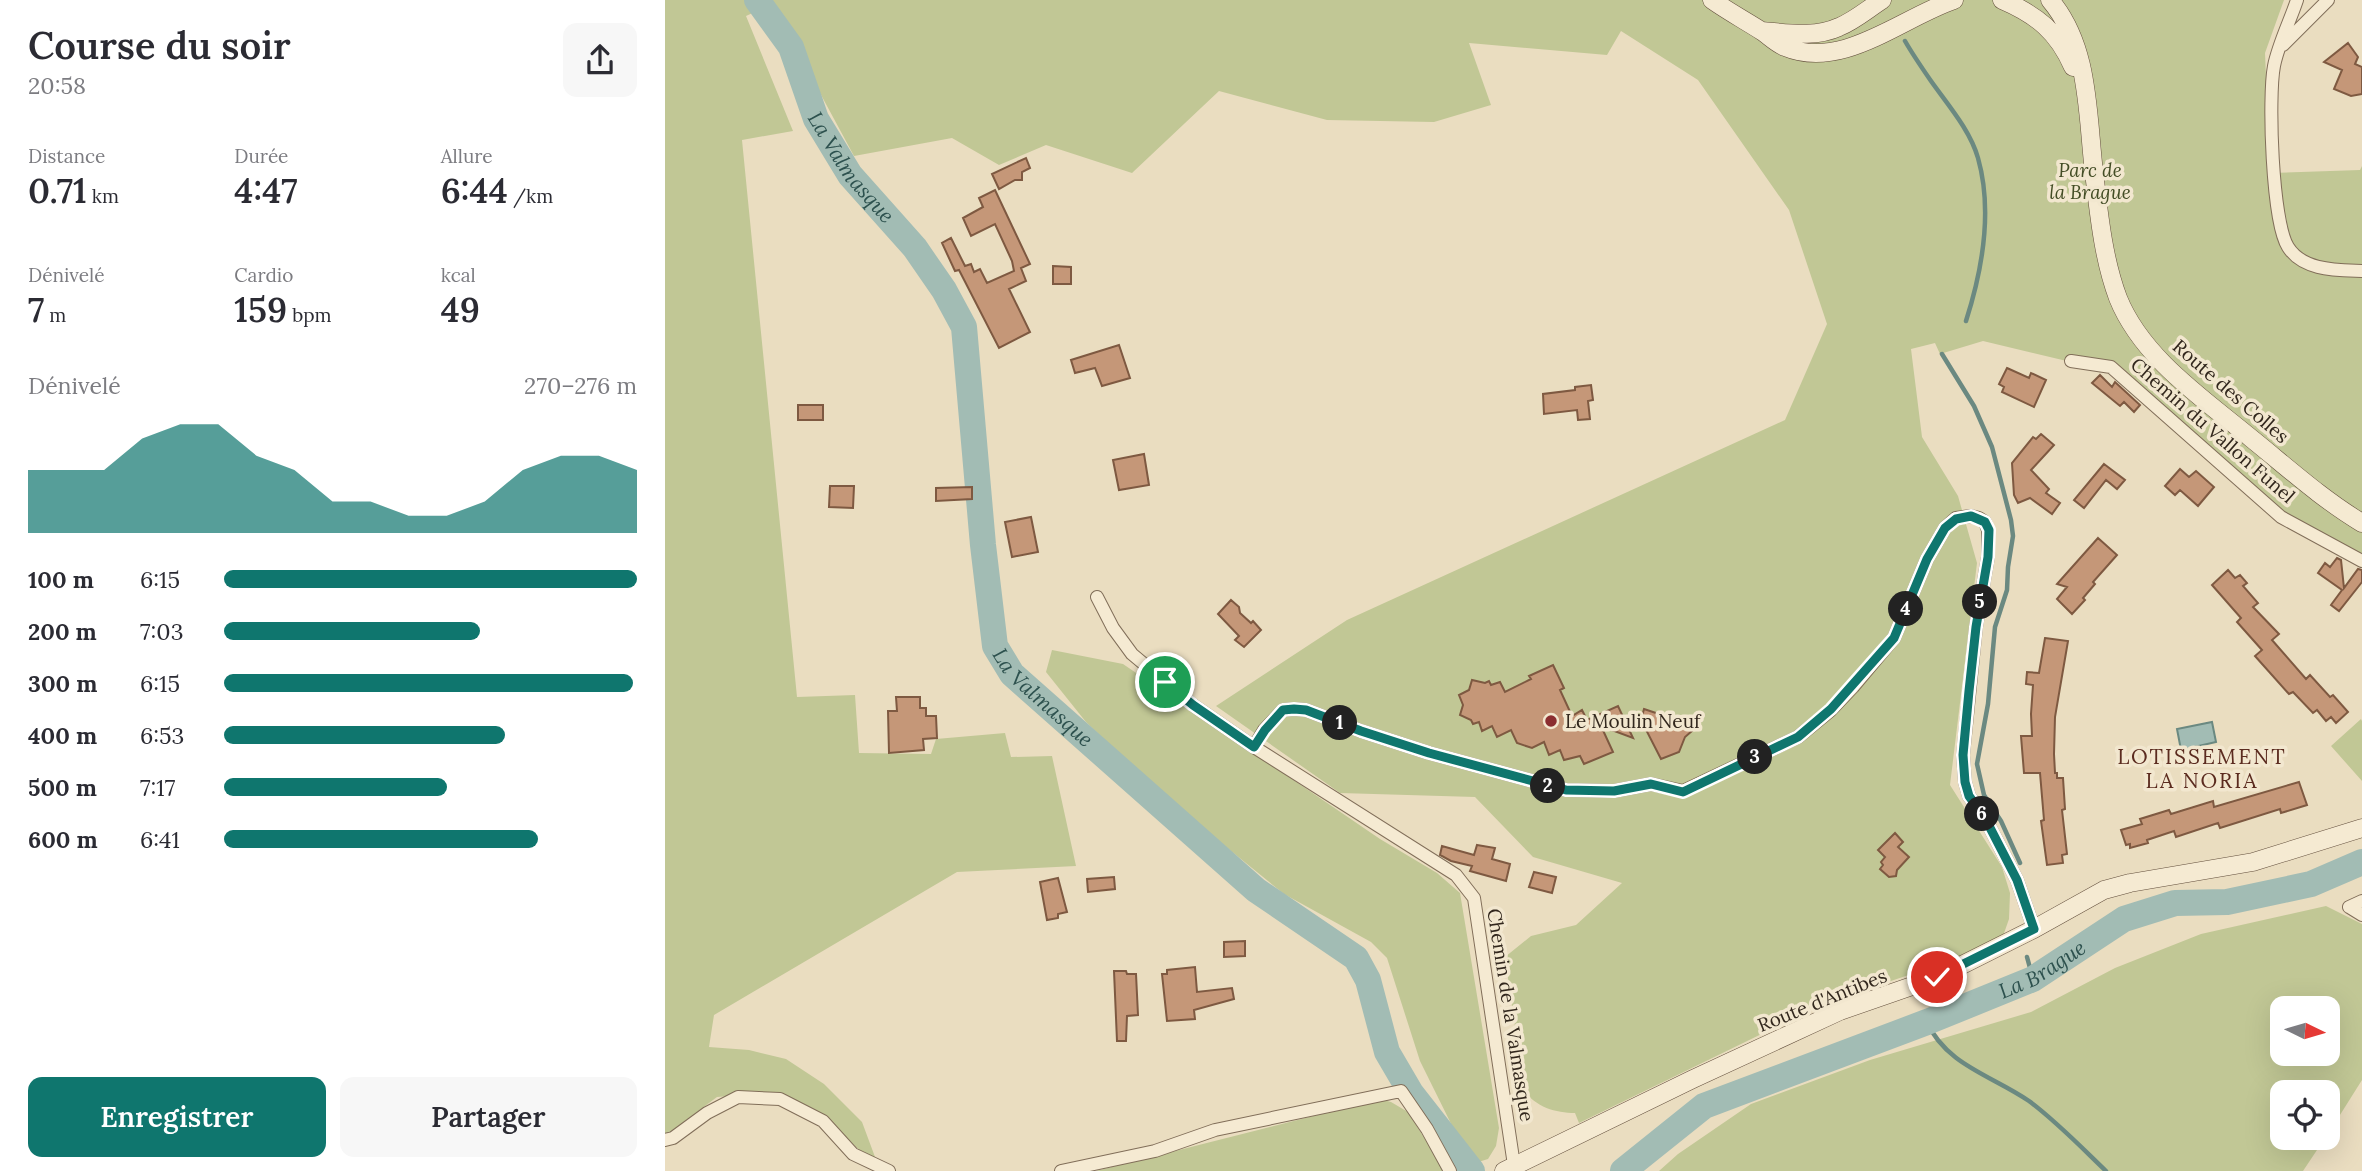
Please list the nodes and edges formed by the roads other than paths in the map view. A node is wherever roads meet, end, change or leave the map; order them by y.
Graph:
1 (1712, 0) edge
2 (1882, 0) edge
3 (1954, 0) edge
4 (2002, 0) edge
5 (2050, 0) edge
6 (2297, 0) edge
7 (2328, 0) edge
8 (1762, 32) junction
9 (2281, 48) junction
10 (2085, 97) junction
11 (2362, 271) edge
12 (2071, 361) dead end
13 (2362, 523) edge
14 (2362, 561) edge
15 (1097, 597) dead end
16 (1254, 747) junction
17 (2362, 828) edge
18 (2362, 901) edge
19 (2362, 915) edge
20 (2034, 929) junction
21 (665, 1140) edge
22 (1509, 1168) edge
23 (889, 1171) edge
24 (1062, 1171) edge
25 (1450, 1171) edge

1 - 8 street
2 - 8 street
3 - 8 street
4 - 10 street, Route des Colles
5 - 10 street, Route des Colles
6 - 9 street
7 - 9 street
9 - 11 street
10 - 13 street, Route des Colles
12 - 14 street, Chemin du Vallon Funel
15 - 16 street, Chemin de la Valmasque
16 - 20 street
16 - 22 street, Chemin de la Valmasque
17 - 20 street, Route d'Antibes
18 - 19 street
20 - 22 street, Route d'Antibes
21 - 23 street
24 - 25 street

